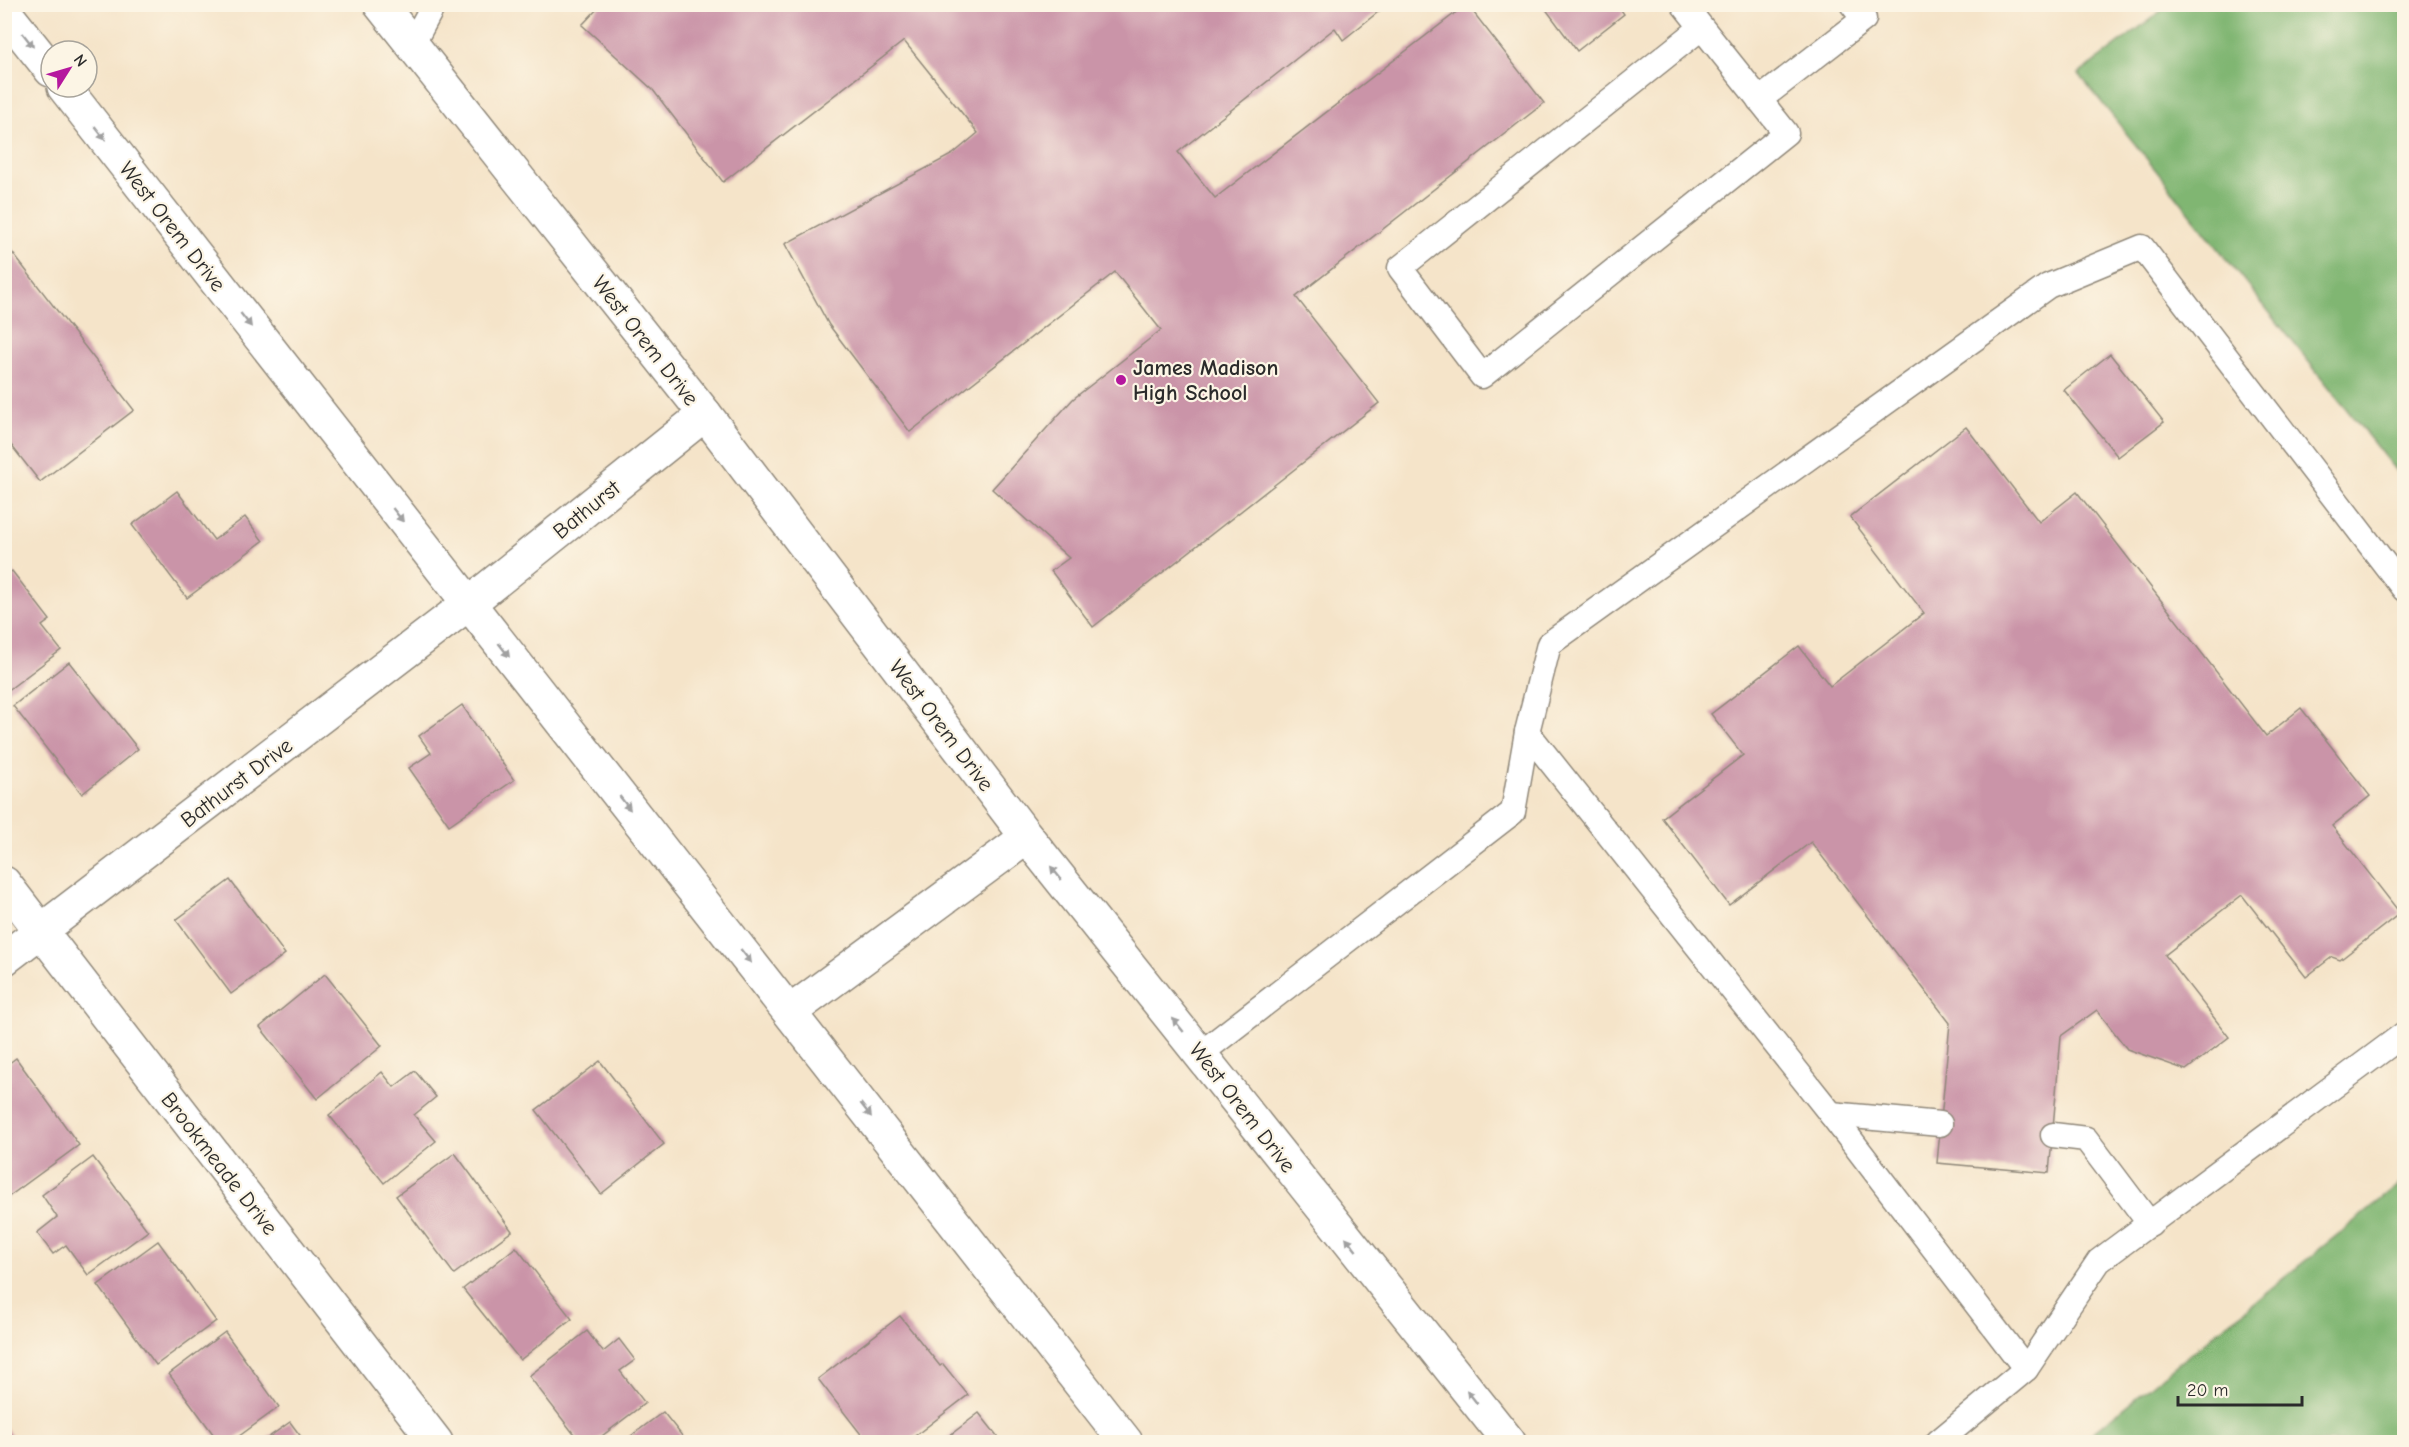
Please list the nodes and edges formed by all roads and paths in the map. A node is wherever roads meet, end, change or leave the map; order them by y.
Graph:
1 (380, 4) edge
2 (434, 4) edge
3 (1683, 4) edge
4 (1852, 4) edge
5 (4, 10) edge
6 (1701, 28) junction
7 (412, 45) junction
8 (39, 55) edge
9 (73, 99) edge
10 (1759, 100) junction
11 (705, 414) junction
12 (2404, 589) edge
13 (468, 604) junction
14 (1527, 732) junction
15 (1027, 837) junction
16 (4, 883) edge
17 (41, 931) junction
18 (4, 959) edge
19 (790, 1012) junction
20 (2404, 1034) edge
21 (1200, 1053) junction
22 (1831, 1114) junction
23 (1941, 1124) dead end
24 (2053, 1135) dead end
25 (2150, 1224) junction
26 (2026, 1369) junction
27 (436, 1443) edge
28 (1126, 1443) edge
29 (1509, 1443) edge
30 (1938, 1443) edge

1 - 7 main road, West Orem Drive
2 - 7 lane
3 - 6 lane
4 - 10 lane
5 -> 8 main road
6 - 10 lane
6 - 10 lane
7 - 11 main road, West Orem Drive
9 -> 13 main road, West Orem Drive
11 - 13 main road, Bathurst
11 - 15 main road, West Orem Drive
12 - 14 lane
13 - 17 main road, Bathurst Drive
13 -> 19 main road, West Orem Drive
14 - 21 lane
14 - 22 lane
15 - 19 main road
21 -> 15 main road, West Orem Drive
16 - 17 main road, Brookmeade Drive
17 - 18 main road, Bathurst Drive
17 - 27 main road, Brookmeade Drive
19 -> 28 main road, West Orem Drive
20 - 25 lane
29 -> 21 main road, West Orem Drive
22 - 23 lane
22 - 26 lane
24 - 25 lane
25 - 26 lane
26 - 30 lane

